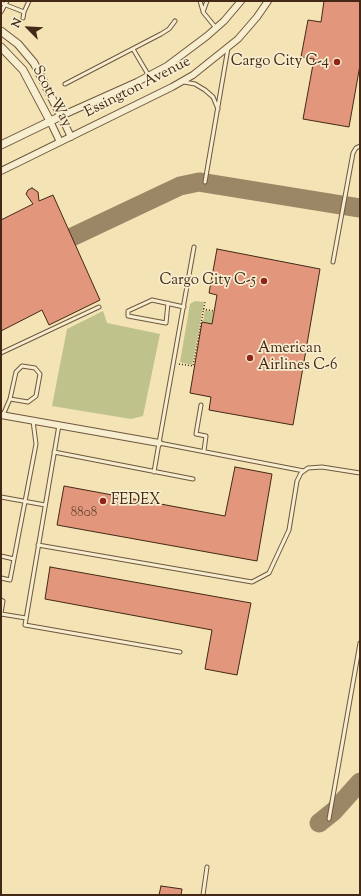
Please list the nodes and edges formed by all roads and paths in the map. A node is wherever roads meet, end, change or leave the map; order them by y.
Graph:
1 (7, 1) edge
2 (30, 1) edge
3 (200, 1) edge
4 (207, 1) edge
5 (241, 1) edge
6 (268, 1) edge
7 (1, 3) edge
8 (5, 5) junction
9 (1, 12) edge
10 (24, 12) junction
11 (203, 12) junction
12 (23, 18) dead end
13 (175, 20) dead end
14 (216, 28) junction
15 (1, 31) edge
16 (1, 47) edge
17 (228, 48) junction
18 (133, 49) junction
19 (149, 76) junction
20 (183, 82) junction
21 (65, 84) dead end
22 (218, 109) junction
23 (61, 116) junction
24 (50, 121) junction
25 (71, 137) junction
26 (60, 142) junction
27 (1, 145) edge
28 (360, 146) edge
29 (1, 171) edge
30 (205, 182) dead end
31 (194, 247) dead end
32 (333, 262) dead end
33 (205, 302) dead end
34 (168, 303) junction
35 (99, 307) dead end
36 (184, 307) junction
37 (203, 309) junction
38 (214, 311) dead end
39 (1, 353) edge
40 (179, 364) dead end
41 (10, 399) junction
42 (201, 405) dead end
43 (2, 415) edge
44 (32, 420) junction
45 (59, 425) junction
46 (159, 443) junction
47 (204, 451) junction
48 (54, 452) junction
49 (304, 471) junction
50 (154, 472) junction
51 (360, 473) edge
52 (193, 479) dead end
53 (1, 497) edge
54 (25, 501) junction
55 (45, 504) junction
56 (38, 546) junction
57 (1, 556) edge
58 (14, 559) junction
59 (1, 578) edge
60 (1, 600) edge
61 (1, 613) edge
62 (26, 618) junction
63 (360, 643) edge
64 (180, 652) dead end
65 (329, 819) dead end
66 (207, 867) dead end
67 (202, 895) edge

1 - 8 lane
2 - 10 lane
3 - 11 lane
4 - 11 lane
5 - 14 street
6 - 17 street, Essington Avenue
7 - 8 lane
8 - 9 lane
8 - 10 lane
10 - 12 lane
11 - 14 lane
13 - 18 lane
14 - 19 street
15 - 23 street, Scott Way
16 - 24 street, Scott Way
17 - 20 street, Essington Avenue
17 - 22 lane
18 - 19 lane
18 - 21 lane
19 - 23 street
20 - 22 lane
20 - 25 street, Essington Avenue
22 - 30 lane
23 - 24 street
23 - 25 street, Scott Way
24 - 26 street, Scott Way
24 - 27 street
25 - 26 street, Essington Avenue
26 - 29 street, Essington Avenue
28 - 32 lane
31 - 36 lane
33 - 37 path
34 - 34 lane
34 - 36 lane
35 - 39 lane
36 - 46 lane
37 - 38 path
37 - 40 path
41 - 41 lane
41 - 43 lane
42 - 47 lane
43 - 44 street
44 - 45 street
44 - 54 lane
45 - 46 street
45 - 48 lane
46 - 47 lane
46 - 50 lane
47 - 49 lane
48 - 50 lane
48 - 55 lane
49 - 51 lane
49 - 56 lane
50 - 52 lane
53 - 54 lane
54 - 55 lane
54 - 58 lane
55 - 56 lane
56 - 62 lane
57 - 58 lane
58 - 59 lane
60 - 61 lane
61 - 62 lane
62 - 64 lane
63 - 65 lane
66 - 67 lane

